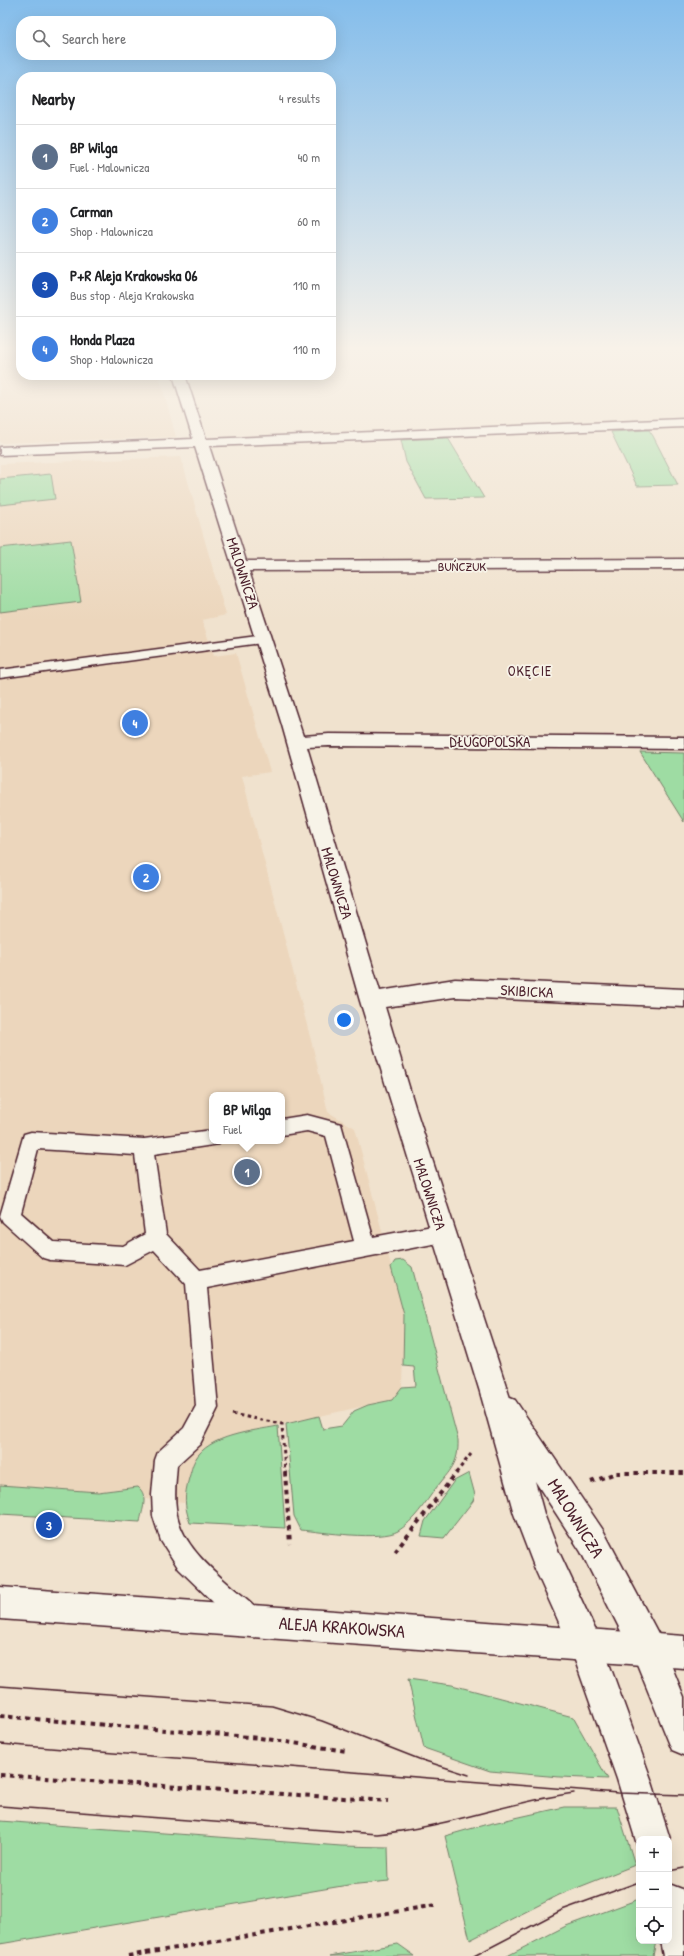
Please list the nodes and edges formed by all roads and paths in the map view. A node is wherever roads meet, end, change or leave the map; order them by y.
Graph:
1 (271, 439) edge
2 (202, 442) junction
3 (0, 451) edge
4 (684, 564) edge
5 (241, 566) junction
6 (264, 639) junction
7 (0, 674) edge
8 (295, 742) junction
9 (684, 743) edge
10 (684, 998) edge
11 (371, 1001) junction
12 (285, 1127) edge
13 (209, 1138) edge
14 (144, 1147) junction
15 (443, 1233) junction
16 (156, 1238) junction
17 (366, 1247) junction
18 (196, 1280) junction
19 (494, 1392) junction
20 (207, 1408) junction
21 (471, 1454) dead end
22 (684, 1473) edge
23 (591, 1482) dead end
24 (290, 1544) dead end
25 (394, 1552) dead end
26 (0, 1603) edge
27 (252, 1621) junction
28 (586, 1644) junction
29 (648, 1649) junction
30 (684, 1652) edge
31 (0, 1716) edge
32 (684, 1738) edge
33 (346, 1751) dead end
34 (0, 1775) edge
35 (388, 1802) dead end
36 (651, 1836) edge
37 (436, 1905) dead end
38 (670, 1908) edge
39 (128, 1956) edge
40 (682, 1956) edge

1 - 2 street
2 - 3 street
2 - 5 street, MALOWNICZA
4 - 5 street, BUŃCZUK
5 - 6 street, MALOWNICZA
6 - 7 lane
6 - 8 street, MALOWNICZA
8 - 9 street, DŁUGOPOLSKA
8 - 11 street, MALOWNICZA
10 - 11 street, SKIBICKA
11 - 15 street, MALOWNICZA
12 - 17 lane
13 - 14 lane
14 - 16 lane
14 - 16 lane
15 - 17 lane
15 - 19 street, MALOWNICZA
16 - 18 lane
17 - 18 lane
18 - 20 lane
19 - 28 street, MALOWNICZA
19 - 29 street, MALOWNICZA
20 - 24 path
20 - 27 lane
21 - 25 path
22 - 23 path
26 - 27 street, ALEJA KRAKOWSKA
27 - 28 street, ALEJA KRAKOWSKA
28 - 29 street, ALEJA KRAKOWSKA
28 - 36 street, MALOWNICZA
29 - 30 street, ALEJA KRAKOWSKA
29 - 32 street, MALOWNICZA
31 - 33 path
34 - 35 path
37 - 39 path
38 - 40 street

